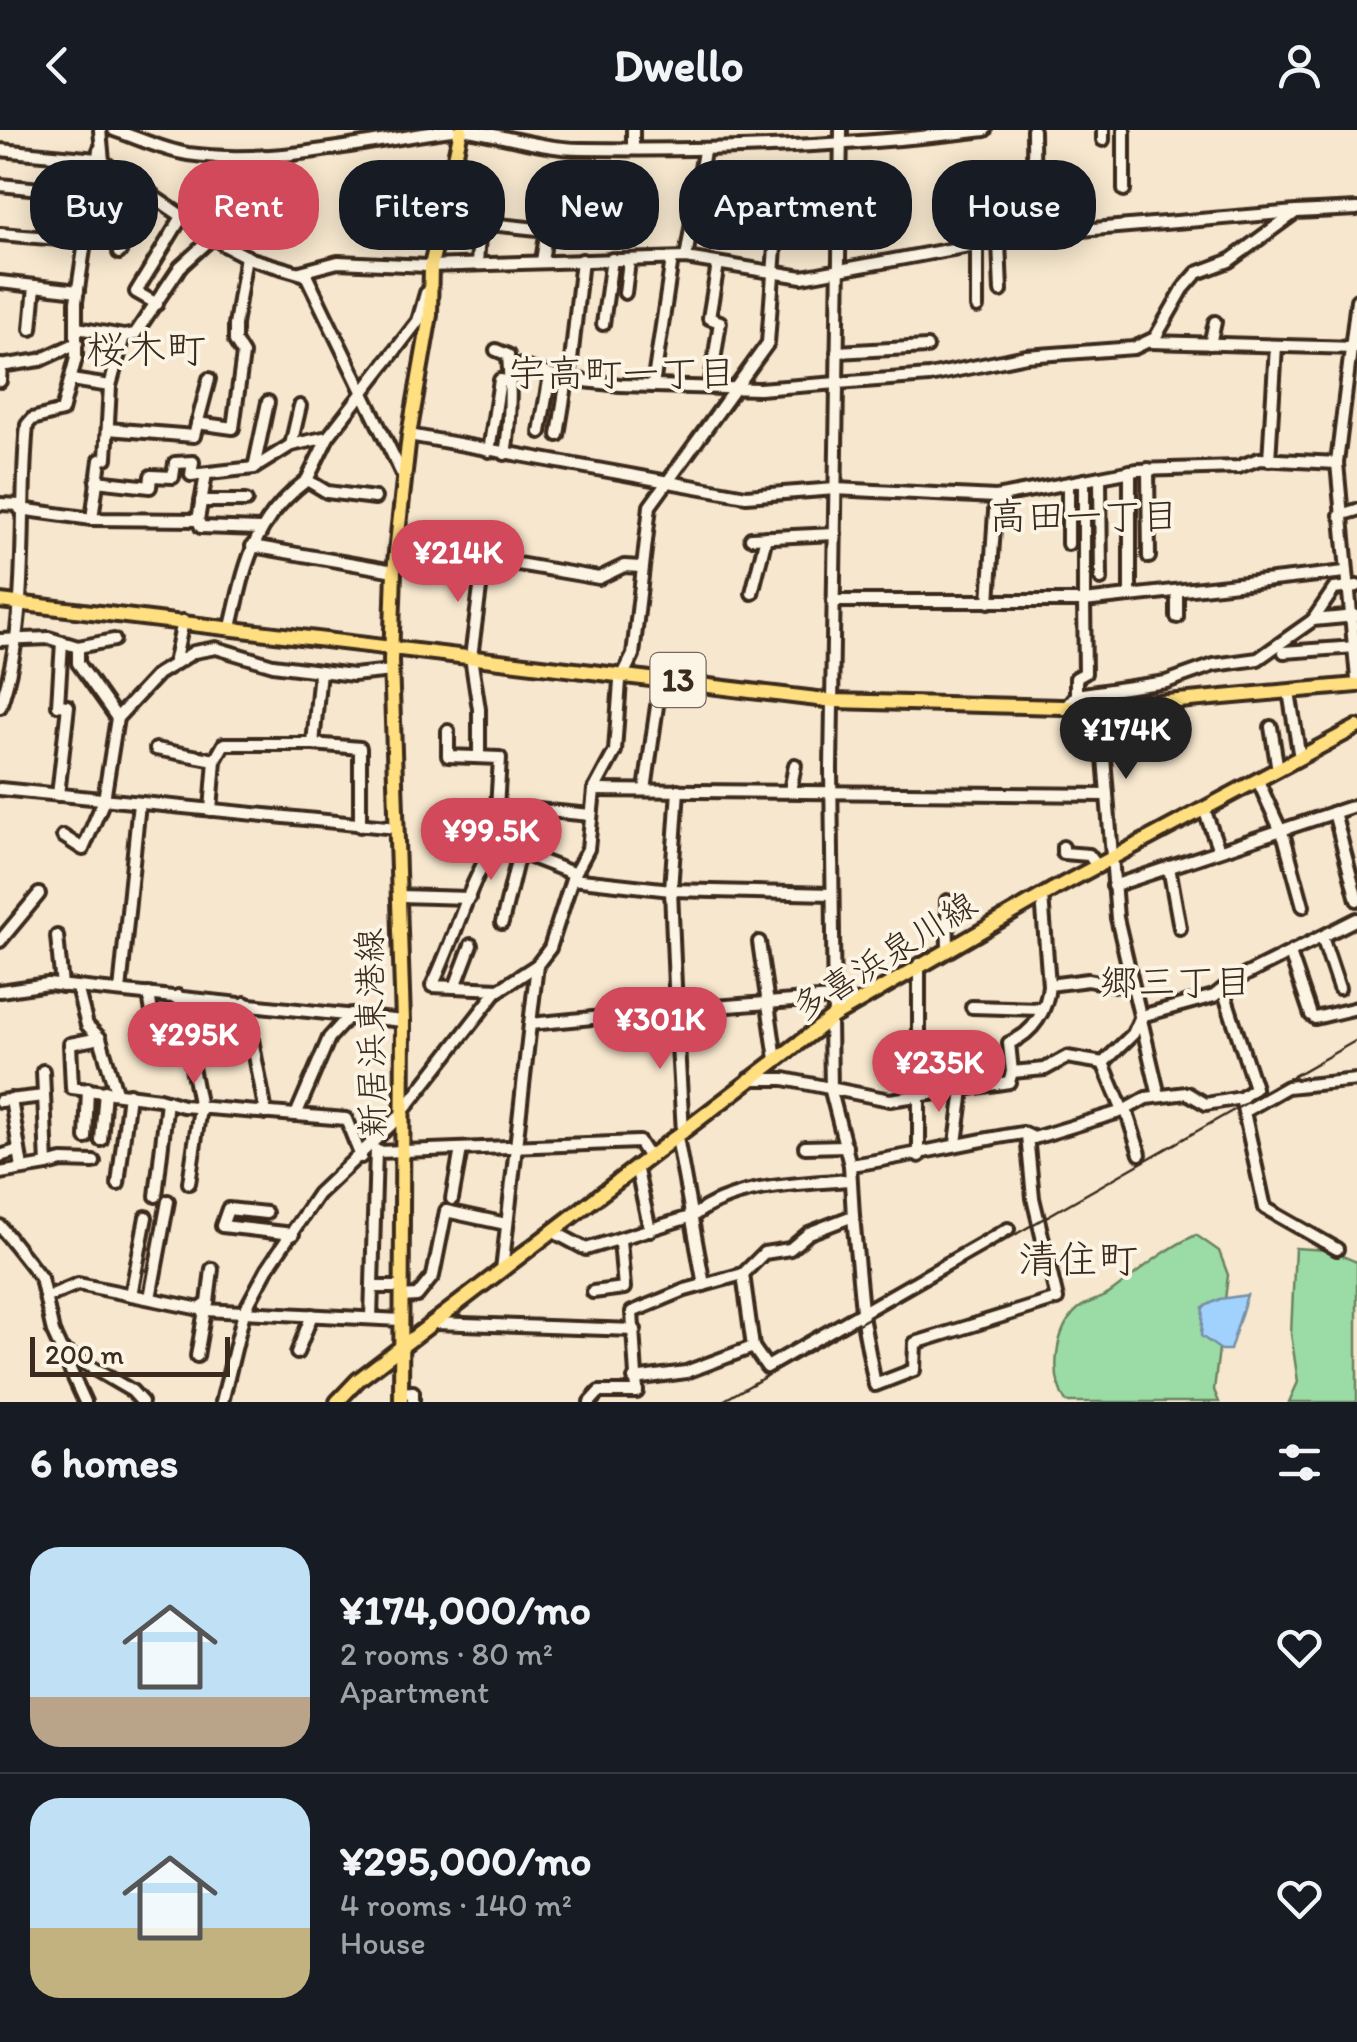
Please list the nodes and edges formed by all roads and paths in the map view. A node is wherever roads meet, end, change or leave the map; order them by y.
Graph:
1 (114, 130) edge
2 (452, 130) edge
3 (465, 130) edge
4 (633, 130) edge
5 (841, 130) edge
6 (985, 130) edge
7 (1032, 130) edge
8 (1124, 130) edge
9 (96, 131) edge
10 (840, 145) junction
11 (633, 146) junction
12 (0, 150) edge
13 (704, 151) junction
14 (98, 155) junction
15 (264, 156) junction
16 (97, 160) edge
17 (102, 160) edge
18 (262, 160) edge
19 (1033, 160) edge
20 (0, 186) edge
21 (30, 189) edge
22 (1124, 190) dead end
23 (1357, 208) edge
24 (1296, 212) junction
25 (178, 221) edge
26 (1096, 229) edge
27 (0, 234) edge
28 (30, 236) edge
29 (83, 250) edge
30 (121, 250) edge
31 (203, 250) edge
32 (235, 250) edge
33 (775, 250) edge
34 (951, 250) edge
35 (977, 250) edge
36 (1000, 250) edge
37 (119, 253) dead end
38 (246, 256) junction
39 (686, 258) junction
40 (612, 259) junction
41 (672, 259) junction
42 (582, 260) junction
43 (629, 260) junction
44 (542, 261) junction
45 (477, 264) junction
46 (718, 264) junction
47 (430, 266) junction
48 (300, 272) junction
49 (838, 272) junction
50 (774, 273) junction
51 (0, 282) edge
52 (35, 286) junction
53 (78, 291) junction
54 (1002, 291) dead end
55 (626, 293) dead end
56 (1357, 300) edge
57 (157, 304) junction
58 (977, 307) dead end
59 (1215, 322) dead end
60 (603, 324) dead end
61 (32, 328) dead end
62 (77, 328) junction
63 (124, 336) junction
64 (77, 342) junction
65 (1152, 342) junction
66 (1210, 344) junction
67 (1276, 346) junction
68 (926, 347) dead end
69 (1354, 348) edge
70 (496, 350) dead end
71 (837, 352) junction
72 (509, 363) junction
73 (1, 366) edge
74 (550, 375) junction
75 (210, 379) dead end
76 (568, 379) junction
77 (71, 380) junction
78 (0, 382) edge
79 (510, 382) junction
80 (836, 382) junction
81 (110, 386) junction
82 (653, 386) junction
83 (710, 386) junction
84 (740, 388) junction
85 (361, 390) junction
86 (268, 402) dead end
87 (300, 406) dead end
88 (196, 423) junction
89 (108, 428) junction
90 (540, 432) dead end
91 (558, 435) dead end
92 (409, 436) junction
93 (328, 437) junction
94 (292, 445) junction
95 (489, 451) junction
96 (505, 454) junction
97 (1268, 460) junction
98 (1337, 463) junction
99 (254, 468) junction
100 (1148, 469) junction
101 (1130, 471) junction
102 (206, 474) junction
103 (404, 477) junction
104 (1100, 477) junction
105 (307, 480) junction
106 (1084, 480) junction
107 (96, 481) junction
108 (665, 481) junction
109 (1068, 484) junction
110 (836, 488) junction
111 (996, 496) junction
112 (375, 498) dead end
113 (246, 500) dead end
114 (202, 501) junction
115 (0, 504) edge
116 (20, 507) junction
117 (1357, 510) edge
118 (1340, 515) junction
119 (92, 519) junction
120 (198, 520) junction
121 (260, 528) junction
122 (835, 534) junction
123 (766, 537) junction
124 (751, 538) dead end
125 (397, 543) junction
126 (1068, 544) dead end
127 (252, 546) junction
128 (1357, 553) edge
129 (1344, 554) junction
130 (484, 558) junction
131 (1148, 558) dead end
132 (642, 567) junction
133 (394, 571) junction
134 (1346, 572) junction
135 (1101, 578) dead end
136 (1352, 586) edge
137 (1177, 591) junction
138 (752, 593) dead end
139 (1130, 596) junction
140 (0, 601) edge
141 (833, 601) junction
142 (988, 602) junction
143 (1084, 602) junction
144 (20, 603) junction
145 (1354, 616) edge
146 (1178, 618) dead end
147 (1313, 620) junction
148 (183, 621) junction
149 (232, 627) junction
150 (16, 639) junction
151 (0, 640) edge
152 (114, 640) dead end
153 (62, 642) junction
154 (78, 647) junction
155 (1355, 647) edge
156 (392, 648) junction
157 (1284, 652) dead end
158 (471, 657) junction
159 (174, 664) junction
160 (320, 672) junction
161 (392, 672) junction
162 (622, 674) junction
163 (661, 678) junction
164 (1357, 682) edge
165 (4, 683) edge
166 (1289, 692) junction
167 (1076, 695) junction
168 (834, 701) junction
169 (0, 707) edge
170 (1100, 708) junction
171 (1064, 709) junction
172 (117, 718) junction
173 (1271, 727) dead end
174 (1357, 727) edge
175 (448, 731) dead end
176 (314, 744) junction
177 (156, 750) dead end
178 (479, 757) junction
179 (1300, 758) junction
180 (215, 760) junction
181 (795, 765) dead end
182 (1278, 770) junction
183 (1258, 781) junction
184 (0, 789) edge
185 (594, 790) junction
186 (645, 790) junction
187 (678, 790) junction
188 (790, 791) junction
189 (833, 792) junction
190 (58, 795) junction
191 (1107, 795) junction
192 (104, 800) junction
193 (138, 803) junction
194 (1357, 805) edge
195 (527, 809) dead end
196 (1204, 809) junction
197 (211, 810) junction
198 (1334, 812) junction
199 (591, 815) junction
200 (360, 826) junction
201 (397, 828) junction
202 (1278, 831) junction
203 (62, 836) dead end
204 (495, 843) junction
205 (1063, 847) dead end
206 (1219, 850) junction
207 (519, 853) junction
208 (1112, 860) junction
209 (1098, 867) junction
210 (1169, 868) junction
211 (574, 877) junction
212 (1113, 886) junction
213 (671, 890) junction
214 (38, 894) dead end
215 (832, 894) junction
216 (399, 896) junction
217 (1042, 896) junction
218 (469, 898) junction
219 (947, 900) dead end
220 (1357, 900) edge
221 (1303, 906) dead end
222 (1357, 919) edge
223 (502, 923) dead end
224 (1180, 928) dead end
225 (57, 936) dead end
226 (1322, 937) junction
227 (0, 941) edge
228 (759, 942) dead end
229 (471, 945) dead end
230 (948, 948) junction
231 (1290, 954) junction
232 (920, 964) junction
233 (537, 965) junction
234 (1049, 985) junction
235 (62, 986) junction
236 (77, 987) junction
237 (455, 987) junction
238 (1132, 988) junction
239 (1222, 988) junction
240 (1340, 988) dead end
241 (499, 990) junction
242 (0, 991) edge
243 (120, 992) junction
244 (149, 994) junction
245 (178, 996) junction
246 (832, 998) junction
247 (246, 1003) junction
248 (768, 1003) junction
249 (972, 1007) dead end
250 (1042, 1008) junction
251 (1357, 1008) edge
252 (676, 1010) junction
253 (352, 1014) junction
254 (832, 1018) junction
255 (1140, 1018) junction
256 (402, 1020) junction
257 (530, 1024) junction
258 (100, 1038) junction
259 (157, 1044) dead end
260 (776, 1059) junction
261 (1103, 1063) junction
262 (43, 1072) dead end
263 (1012, 1072) junction
264 (747, 1079) junction
265 (1357, 1080) edge
266 (88, 1089) junction
267 (963, 1090) junction
268 (110, 1091) junction
269 (831, 1091) junction
270 (129, 1094) junction
271 (920, 1095) junction
272 (44, 1096) junction
273 (1159, 1096) junction
274 (1241, 1098) junction
275 (6, 1100) edge
276 (167, 1101) junction
277 (200, 1108) junction
278 (1125, 1110) junction
279 (1245, 1111) junction
280 (266, 1113) junction
281 (401, 1113) junction
282 (296, 1115) junction
283 (680, 1135) junction
284 (1027, 1135) junction
285 (86, 1138) dead end
286 (101, 1140) dead end
287 (956, 1143) junction
288 (846, 1146) junction
289 (515, 1147) junction
290 (806, 1147) dead end
291 (461, 1149) junction
292 (20, 1150) junction
293 (375, 1150) junction
294 (403, 1151) junction
295 (1140, 1154) dead end
296 (0, 1156) edge
297 (648, 1156) junction
298 (919, 1156) junction
299 (360, 1157) junction
300 (94, 1162) dead end
301 (850, 1165) junction
302 (46, 1166) junction
303 (636, 1166) junction
304 (22, 1168) junction
305 (0, 1174) edge
306 (850, 1180) junction
307 (189, 1183) dead end
308 (118, 1184) dead end
309 (156, 1196) dead end
310 (452, 1199) dead end
311 (168, 1201) dead end
312 (266, 1213) dead end
313 (694, 1216) junction
314 (852, 1216) junction
315 (146, 1217) dead end
316 (506, 1224) junction
317 (0, 1226) edge
318 (1008, 1229) dead end
319 (650, 1230) junction
320 (552, 1231) junction
321 (293, 1234) junction
322 (620, 1240) junction
323 (1336, 1249) dead end
324 (212, 1269) dead end
325 (502, 1270) junction
326 (743, 1274) junction
327 (704, 1285) junction
328 (372, 1287) junction
329 (402, 1292) junction
330 (593, 1292) dead end
331 (131, 1294) junction
332 (47, 1297) junction
333 (150, 1298) junction
334 (203, 1309) junction
335 (244, 1312) junction
336 (862, 1312) junction
337 (312, 1315) junction
338 (371, 1318) junction
339 (401, 1320) junction
340 (435, 1323) junction
341 (635, 1330) junction
342 (754, 1347) junction
343 (400, 1348) junction
344 (60, 1349) junction
345 (297, 1353) dead end
346 (197, 1356) dead end
347 (634, 1379) junction
348 (400, 1398) edge
349 (84, 1402) edge
350 (142, 1402) edge
351 (222, 1402) edge
352 (337, 1402) edge
353 (413, 1402) edge
354 (590, 1402) edge

1 - 15 street
2 - 15 street
3 - 11 street
3 - 47 main road, 新居浜東港線
4 - 11 street
5 - 10 street
6 - 10 street
7 - 19 street
8 - 22 street
9 - 14 street
10 - 13 street
10 - 49 street
11 - 13 street
12 - 14 street
13 - 39 street
14 - 16 street
14 - 17 street
15 - 18 street
20 - 21 street
23 - 24 street
24 - 26 street
24 - 65 street
25 - 57 street
27 - 28 street
29 - 53 street
30 - 37 street
31 - 57 street
32 - 38 street
33 - 50 street
34 - 49 street
35 - 58 street
36 - 54 street
38 - 48 street
38 - 88 street
39 - 41 street
39 - 46 street
40 - 42 street
40 - 43 street
40 - 60 street
41 - 43 street
41 - 82 street
42 - 44 street
42 - 76 street
43 - 55 street
44 - 45 street
44 - 45 street
45 - 47 street
46 - 50 street
46 - 83 street
47 - 48 street
47 - 85 street
47 - 92 main road, 新居浜東港線
48 - 85 street
49 - 50 street
49 - 71 street
50 - 84 street
51 - 52 street
52 - 53 street
52 - 61 street
53 - 62 street
56 - 69 street
57 - 63 street
59 - 66 street
62 - 63 street
62 - 64 street
63 - 81 street
64 - 73 street
64 - 77 street
65 - 66 street
65 - 80 street
66 - 67 street
67 - 69 street
67 - 97 street
68 - 71 street
69 - 98 street
70 - 72 street
71 - 80 street
72 - 74 street
72 - 79 street
73 - 78 street
74 - 76 street
74 - 90 street
75 - 88 street
76 - 82 street
76 - 91 street
77 - 81 street
77 - 116 street
79 - 95 street
79 - 96 street
80 - 84 street
80 - 110 street
81 - 89 street
82 - 83 street
83 - 84 street
84 - 108 street
85 - 93 street
85 - 103 street
86 - 99 street
87 - 94 street
88 - 89 street
89 - 107 street
92 - 95 street
92 - 103 main road, 新居浜東港線
93 - 94 street
93 - 105 street
94 - 99 street
95 - 96 street
96 - 108 street
97 - 98 street
97 - 100 street
98 - 118 street
99 - 102 street
100 - 101 street
100 - 131 street
101 - 104 street
101 - 139 street
102 - 107 street
102 - 114 street
103 - 125 main road, 新居浜東港線
104 - 106 street
104 - 135 street
105 - 112 street
105 - 121 street
106 - 109 street
106 - 143 street
107 - 119 street
108 - 110 street
108 - 132 street
109 - 111 street
109 - 126 street
110 - 111 street
110 - 122 street
111 - 142 street
113 - 114 street
114 - 120 street
115 - 116 street
116 - 119 street
116 - 144 street
117 - 118 street
118 - 129 street
119 - 120 street
120 - 121 street
121 - 127 street
122 - 123 street
122 - 141 street
123 - 124 street
123 - 138 street
125 - 130 street
125 - 133 main road, 新居浜東港線
127 - 133 street
127 - 149 street
128 - 129 street
129 - 134 street
130 - 132 street
130 - 158 street
132 - 162 street
133 - 156 main road, 新居浜東港線
134 - 136 street
134 - 137 street
136 - 145 street
136 - 147 street
137 - 139 street
137 - 146 street
139 - 143 street
140 - 144 main road, 13
141 - 142 street
141 - 168 street
142 - 143 street
143 - 167 street
144 - 148 main road, 13
144 - 150 street
145 - 147 street
145 - 155 street
147 - 167 street
148 - 149 main road, 13
148 - 159 street
149 - 156 main road, 13
150 - 151 street
150 - 153 street
150 - 165 street
152 - 154 street
153 - 154 street
153 - 190 street
154 - 172 street
155 - 157 street
155 - 164 street
156 - 158 main road, 13
156 - 161 main road, 新居浜東港線
158 - 162 main road, 13
158 - 178 street
159 - 160 street
159 - 172 street
160 - 161 street
160 - 176 street
161 - 201 main road, 新居浜東港線
162 - 163 main road, 13
162 - 185 street
163 - 168 main road, 13
163 - 186 street
164 - 166 main road, 13
165 - 169 street
166 - 170 main road, 13
166 - 179 street
167 - 171 street
168 - 171 main road, 13
168 - 189 street
170 - 171 main road, 13
170 - 191 street
172 - 192 street
173 - 182 street
174 - 179 main road, 多喜浜泉川線
175 - 178 street
176 - 180 street
176 - 200 street
177 - 180 street
178 - 204 street
179 - 182 main road, 多喜浜泉川線
180 - 197 street
181 - 188 street
182 - 183 main road, 多喜浜泉川線
183 - 196 main road, 多喜浜泉川線
183 - 202 street
184 - 190 street
185 - 186 street
185 - 199 street
186 - 187 street
187 - 188 street
187 - 213 street
188 - 189 street
189 - 191 street
189 - 215 street
190 - 192 street
191 - 208 street
192 - 193 street
192 - 203 street
193 - 197 street
193 - 243 street
194 - 198 street
195 - 199 street
196 - 206 street
196 - 208 main road, 多喜浜泉川線
197 - 200 street
198 - 202 street
198 - 220 street
199 - 211 street
200 - 201 street
201 - 216 main road, 新居浜東港線
202 - 206 street
202 - 221 street
204 - 207 street
204 - 218 street
205 - 209 street
206 - 210 street
207 - 211 street
207 - 223 street
208 - 209 main road, 多喜浜泉川線
208 - 212 street
209 - 217 main road, 多喜浜泉川線
210 - 212 street
210 - 224 street
211 - 213 street
211 - 233 street
212 - 238 street
213 - 215 street
213 - 252 street
214 - 227 street
215 - 246 street
216 - 218 street
216 - 256 main road, 新居浜東港線
217 - 230 main road, 多喜浜泉川線
217 - 234 street
218 - 237 street
219 - 230 street
222 - 226 street
225 - 235 street
226 - 231 street
226 - 240 street
228 - 248 street
229 - 237 street
230 - 232 main road, 多喜浜泉川線
231 - 239 street
231 - 251 street
232 - 254 main road, 多喜浜泉川線
232 - 271 street
233 - 241 street
233 - 257 street
234 - 238 street
234 - 250 street
235 - 236 street
235 - 242 street
236 - 243 street
236 - 258 street
237 - 241 street
238 - 255 street
239 - 255 street
239 - 274 street
241 - 281 street
243 - 244 street
244 - 245 street
244 - 259 street
245 - 247 street
245 - 277 street
246 - 248 street
246 - 254 street
247 - 253 street
247 - 280 street
248 - 252 street
248 - 260 street
249 - 250 street
250 - 263 street
252 - 257 street
252 - 283 street
253 - 256 street
253 - 282 street
254 - 260 main road, 多喜浜泉川線
254 - 269 street
255 - 261 street
255 - 273 street
256 - 281 main road, 新居浜東港線
257 - 289 street
258 - 266 street
258 - 268 street
260 - 264 main road, 多喜浜泉川線
261 - 263 street
261 - 278 street
262 - 272 street
263 - 267 street
264 - 269 street
264 - 283 main road, 多喜浜泉川線
265 - 279 street
266 - 268 street
266 - 285 street
267 - 271 street
267 - 287 street
268 - 270 street
268 - 286 street
269 - 271 street
269 - 288 street
270 - 276 street
270 - 308 street
271 - 298 street
272 - 275 street
272 - 302 street
273 - 274 street
273 - 278 street
274 - 279 street
275 - 292 street
276 - 277 street
276 - 309 street
277 - 280 street
277 - 307 street
278 - 284 street
278 - 295 street
279 - 323 street
280 - 282 street
281 - 293 street
281 - 294 main road, 新居浜東港線
282 - 299 street
283 - 297 main road, 多喜浜泉川線
283 - 313 street
284 - 287 street
284 - 336 street
287 - 298 street
288 - 290 street
288 - 301 street
289 - 291 street
289 - 297 street
289 - 316 street
291 - 294 street
291 - 310 street
292 - 296 street
292 - 304 street
293 - 294 street
293 - 299 street
293 - 328 street
294 - 329 main road, 新居浜東港線
297 - 303 main road, 多喜浜泉川線
298 - 301 street
299 - 321 street
300 - 302 street
301 - 306 street
302 - 304 street
303 - 319 street
303 - 320 main road, 多喜浜泉川線
304 - 305 street
306 - 313 street
306 - 314 street
311 - 333 street
312 - 321 street
313 - 319 street
313 - 327 street
314 - 326 street
314 - 336 street
315 - 331 street
316 - 325 street
316 - 329 street
317 - 332 street
318 - 336 street
319 - 322 street
320 - 322 street
320 - 325 main road, 多喜浜泉川線
321 - 335 street
322 - 330 street
324 - 334 street
325 - 340 main road, 多喜浜泉川線
326 - 327 street
326 - 342 street
327 - 341 street
328 - 329 street
328 - 338 street
329 - 339 main road, 新居浜東港線
331 - 332 street
331 - 333 street
332 - 344 street
333 - 334 street
334 - 335 street
334 - 346 street
335 - 337 street
335 - 351 street
336 - 342 street
337 - 338 street
337 - 345 street
338 - 339 street
339 - 343 main road, 新居浜東港線
340 - 341 street
340 - 343 main road, 多喜浜泉川線
341 - 347 street
342 - 347 street
343 - 348 main road, 新居浜東港線
343 - 352 main road, 多喜浜泉川線
344 - 349 street
344 - 350 street
347 - 354 street
348 - 353 street

